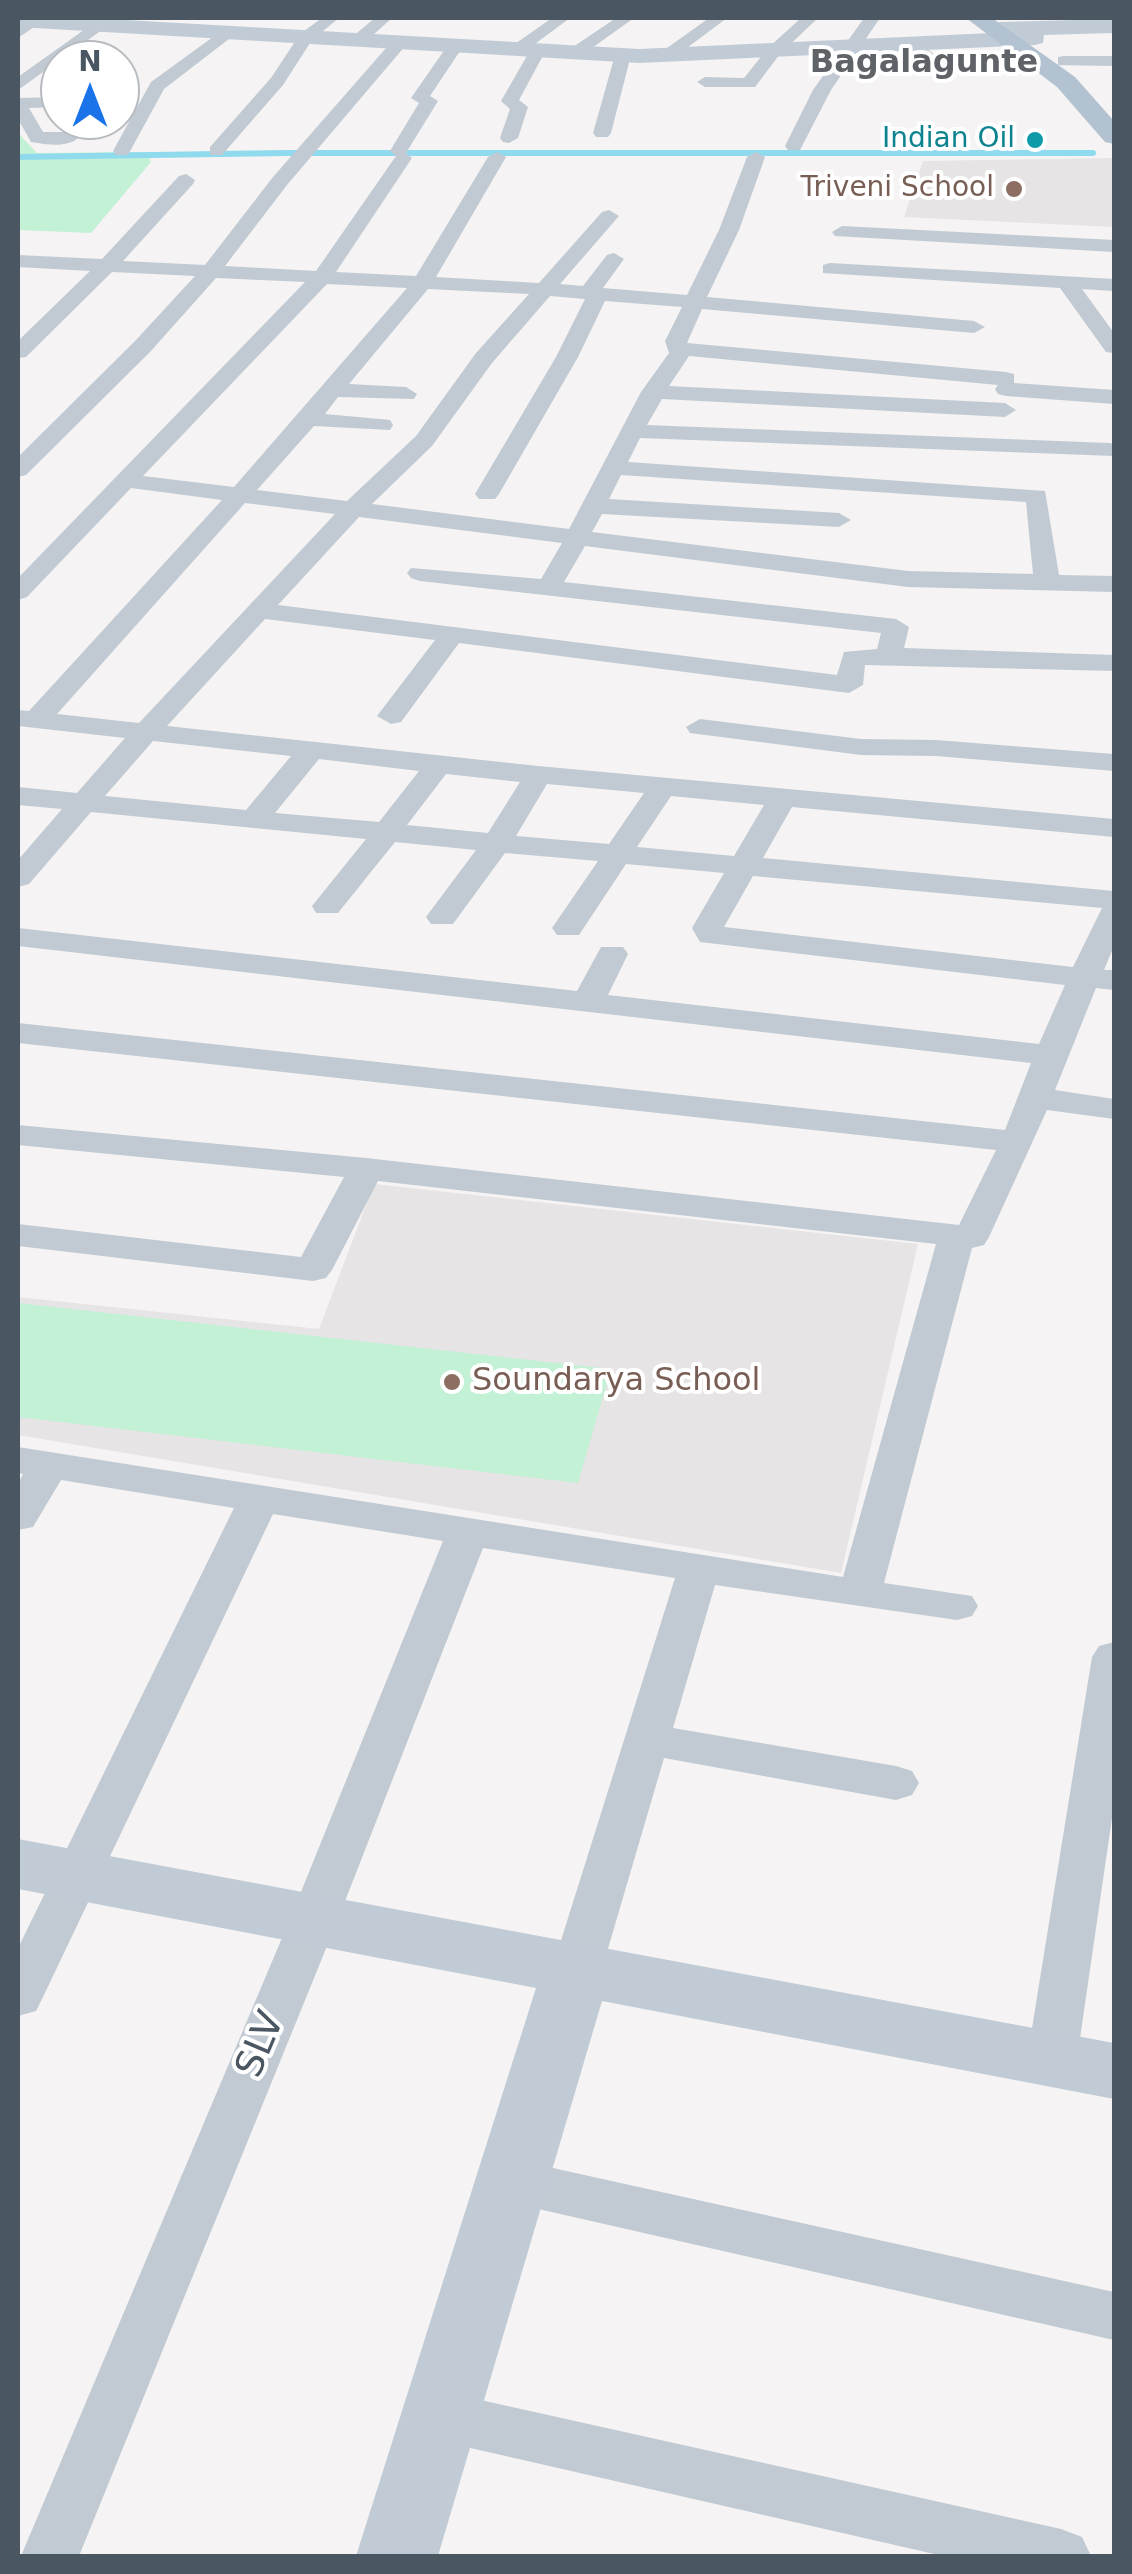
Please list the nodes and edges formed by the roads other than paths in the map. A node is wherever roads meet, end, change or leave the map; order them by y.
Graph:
1 (331, 18) edge
2 (384, 18) edge
3 (562, 18) edge
4 (626, 18) edge
5 (719, 18) edge
6 (810, 18) edge
7 (872, 18) edge
8 (99, 22) edge
9 (1107, 23) edge
10 (24, 25) edge
11 (1005, 28) edge
12 (230, 32) junction
13 (306, 37) junction
14 (453, 39) junction
15 (358, 40) junction
16 (400, 42) junction
17 (911, 44) junction
18 (851, 46) junction
19 (528, 50) junction
20 (774, 51) junction
21 (576, 52) junction
22 (623, 55) junction
23 (666, 56) junction
24 (1114, 61) edge
25 (942, 68) dead end
26 (1072, 75) junction
27 (18, 85) edge
28 (18, 104) edge
29 (1114, 112) edge
30 (602, 133) dead end
31 (1114, 136) edge
32 (40, 138) edge
33 (794, 146) dead end
34 (122, 152) dead end
35 (216, 152) dead end
36 (756, 157) dead end
37 (186, 180) dead end
38 (609, 216) dead end
39 (1114, 246) edge
40 (614, 259) dead end
41 (18, 261) edge
42 (106, 266) junction
43 (211, 272) junction
44 (933, 274) junction
45 (322, 277) junction
46 (422, 282) junction
47 (1066, 282) junction
48 (1114, 285) edge
49 (544, 289) junction
50 (817, 290) junction
51 (593, 293) junction
52 (696, 302) junction
53 (982, 340) junction
54 (1114, 347) edge
55 (679, 348) junction
56 (18, 352) edge
57 (333, 390) junction
58 (652, 392) junction
59 (1006, 392) junction
60 (406, 394) dead end
61 (1114, 397) edge
62 (308, 420) junction
63 (382, 425) dead end
64 (634, 431) junction
65 (18, 440) edge
66 (48, 443) junction
67 (1006, 445) junction
68 (1109, 450) dead end
69 (616, 468) junction
70 (18, 470) edge
71 (129, 481) junction
72 (487, 494) dead end
73 (238, 496) junction
74 (596, 506) junction
75 (350, 511) junction
76 (839, 520) dead end
77 (578, 539) junction
78 (420, 573) dead end
79 (908, 579) junction
80 (1047, 582) junction
81 (1114, 584) edge
82 (548, 588) junction
83 (18, 592) edge
84 (259, 610) junction
85 (896, 627) junction
86 (453, 634) junction
87 (889, 656) junction
88 (1114, 663) edge
89 (391, 716) dead end
90 (27, 719) edge
91 (700, 727) dead end
92 (145, 733) junction
93 (310, 752) junction
94 (1114, 763) edge
95 (439, 764) junction
96 (538, 774) junction
97 (663, 786) junction
98 (18, 796) edge
99 (782, 797) junction
100 (83, 802) junction
101 (254, 820) junction
102 (1114, 828) edge
103 (387, 832) junction
104 (497, 843) junction
105 (616, 855) junction
106 (742, 867) junction
107 (18, 878) edge
108 (1114, 900) edge
109 (328, 906) dead end
110 (1114, 913) edge
111 (442, 917) dead end
112 (568, 928) dead end
113 (18, 937) edge
114 (612, 954) dead end
115 (1099, 979) edge
116 (588, 1002) junction
117 (18, 1033) edge
118 (1051, 1055) junction
119 (1037, 1098) junction
120 (1114, 1109) edge
121 (18, 1136) edge
122 (1018, 1142) junction
123 (366, 1170) junction
124 (18, 1235) edge
125 (957, 1235) junction
126 (33, 1462) edge
127 (259, 1498) junction
128 (18, 1517) edge
129 (468, 1532) junction
130 (699, 1568) junction
131 (860, 1594) junction
132 (956, 1606) dead end
133 (1114, 1657) edge
134 (645, 1739) junction
135 (896, 1783) dead end
136 (47, 1869) edge
137 (314, 1920) junction
138 (576, 1969) junction
139 (18, 1997) edge
140 (1083, 2065) edge
141 (512, 2182) junction
142 (1114, 2316) edge
143 (440, 2416) junction
144 (50, 2556) edge
145 (396, 2556) edge
146 (1060, 2556) edge

1 - 13 street
2 - 15 street
3 - 19 street
4 - 21 street
5 - 23 street
6 - 20 street
7 - 18 street
8 - 10 street
8 - 12 street
8 - 27 street
9 - 11 street
11 - 17 street
11 - 26 main road
12 - 13 street
12 - 34 street
13 - 15 street
13 - 35 street
14 - 16 street
14 - 19 street
14 - 45 street
15 - 16 street
16 - 43 street
17 - 18 street
17 - 25 street
18 - 20 street
18 - 33 street
19 - 21 street
19 - 46 street
20 - 23 street
21 - 22 street
22 - 23 street
22 - 30 street
24 - 26 street
26 - 29 main road
26 - 31 main road
28 - 32 street
36 - 52 street
37 - 42 street
38 - 49 street
39 - 50 street
40 - 51 street
41 - 42 street
42 - 43 street
42 - 56 street
43 - 45 street
43 - 66 street
44 - 47 street
44 - 50 street
44 - 53 street
45 - 46 street
45 - 71 street
46 - 49 street
46 - 57 street
47 - 48 street
47 - 54 street
49 - 51 street
49 - 75 street
50 - 52 street
50 - 53 street
51 - 52 street
51 - 72 street
52 - 55 street
53 - 59 street
55 - 58 street
55 - 59 street
57 - 60 street
57 - 62 street
58 - 59 street
58 - 64 street
59 - 61 street
59 - 67 street
62 - 63 street
62 - 73 street
64 - 67 street
64 - 69 street
65 - 66 street
66 - 70 street
67 - 68 street
69 - 74 street
69 - 80 street
71 - 73 street
71 - 83 street
73 - 75 street
73 - 90 street
74 - 76 street
74 - 77 street
75 - 77 street
75 - 84 street
77 - 79 street
77 - 82 street
78 - 82 street
79 - 80 street
79 - 85 street
80 - 81 street
82 - 85 street
84 - 86 street
84 - 92 street
85 - 87 street
86 - 87 street
86 - 89 street
87 - 88 street
90 - 92 street
91 - 94 street
92 - 93 street
92 - 100 street
93 - 95 street
93 - 101 street
95 - 96 street
95 - 103 street
96 - 97 street
96 - 104 street
97 - 99 street
97 - 105 street
98 - 100 street
99 - 102 street
99 - 106 street
100 - 101 street
100 - 107 street
101 - 103 street
103 - 104 street
103 - 109 street
104 - 105 street
104 - 111 street
105 - 106 street
105 - 112 street
106 - 108 street
106 - 115 street
110 - 115 street
113 - 116 street
114 - 116 street
115 - 118 street
116 - 118 street
117 - 122 street
118 - 119 street
119 - 120 street
119 - 122 street
121 - 123 street
122 - 125 street
123 - 124 street
123 - 125 street
125 - 131 street
126 - 127 street
126 - 128 street
127 - 129 street
127 - 136 street
129 - 130 street
129 - 137 street, SLV
130 - 131 street
130 - 134 street
131 - 132 street
133 - 140 street
134 - 135 street
134 - 138 street
136 - 137 street
136 - 139 street
137 - 138 street
137 - 144 street, SLV
138 - 140 street
138 - 141 street
141 - 142 street
141 - 143 street
143 - 145 street
143 - 146 street

